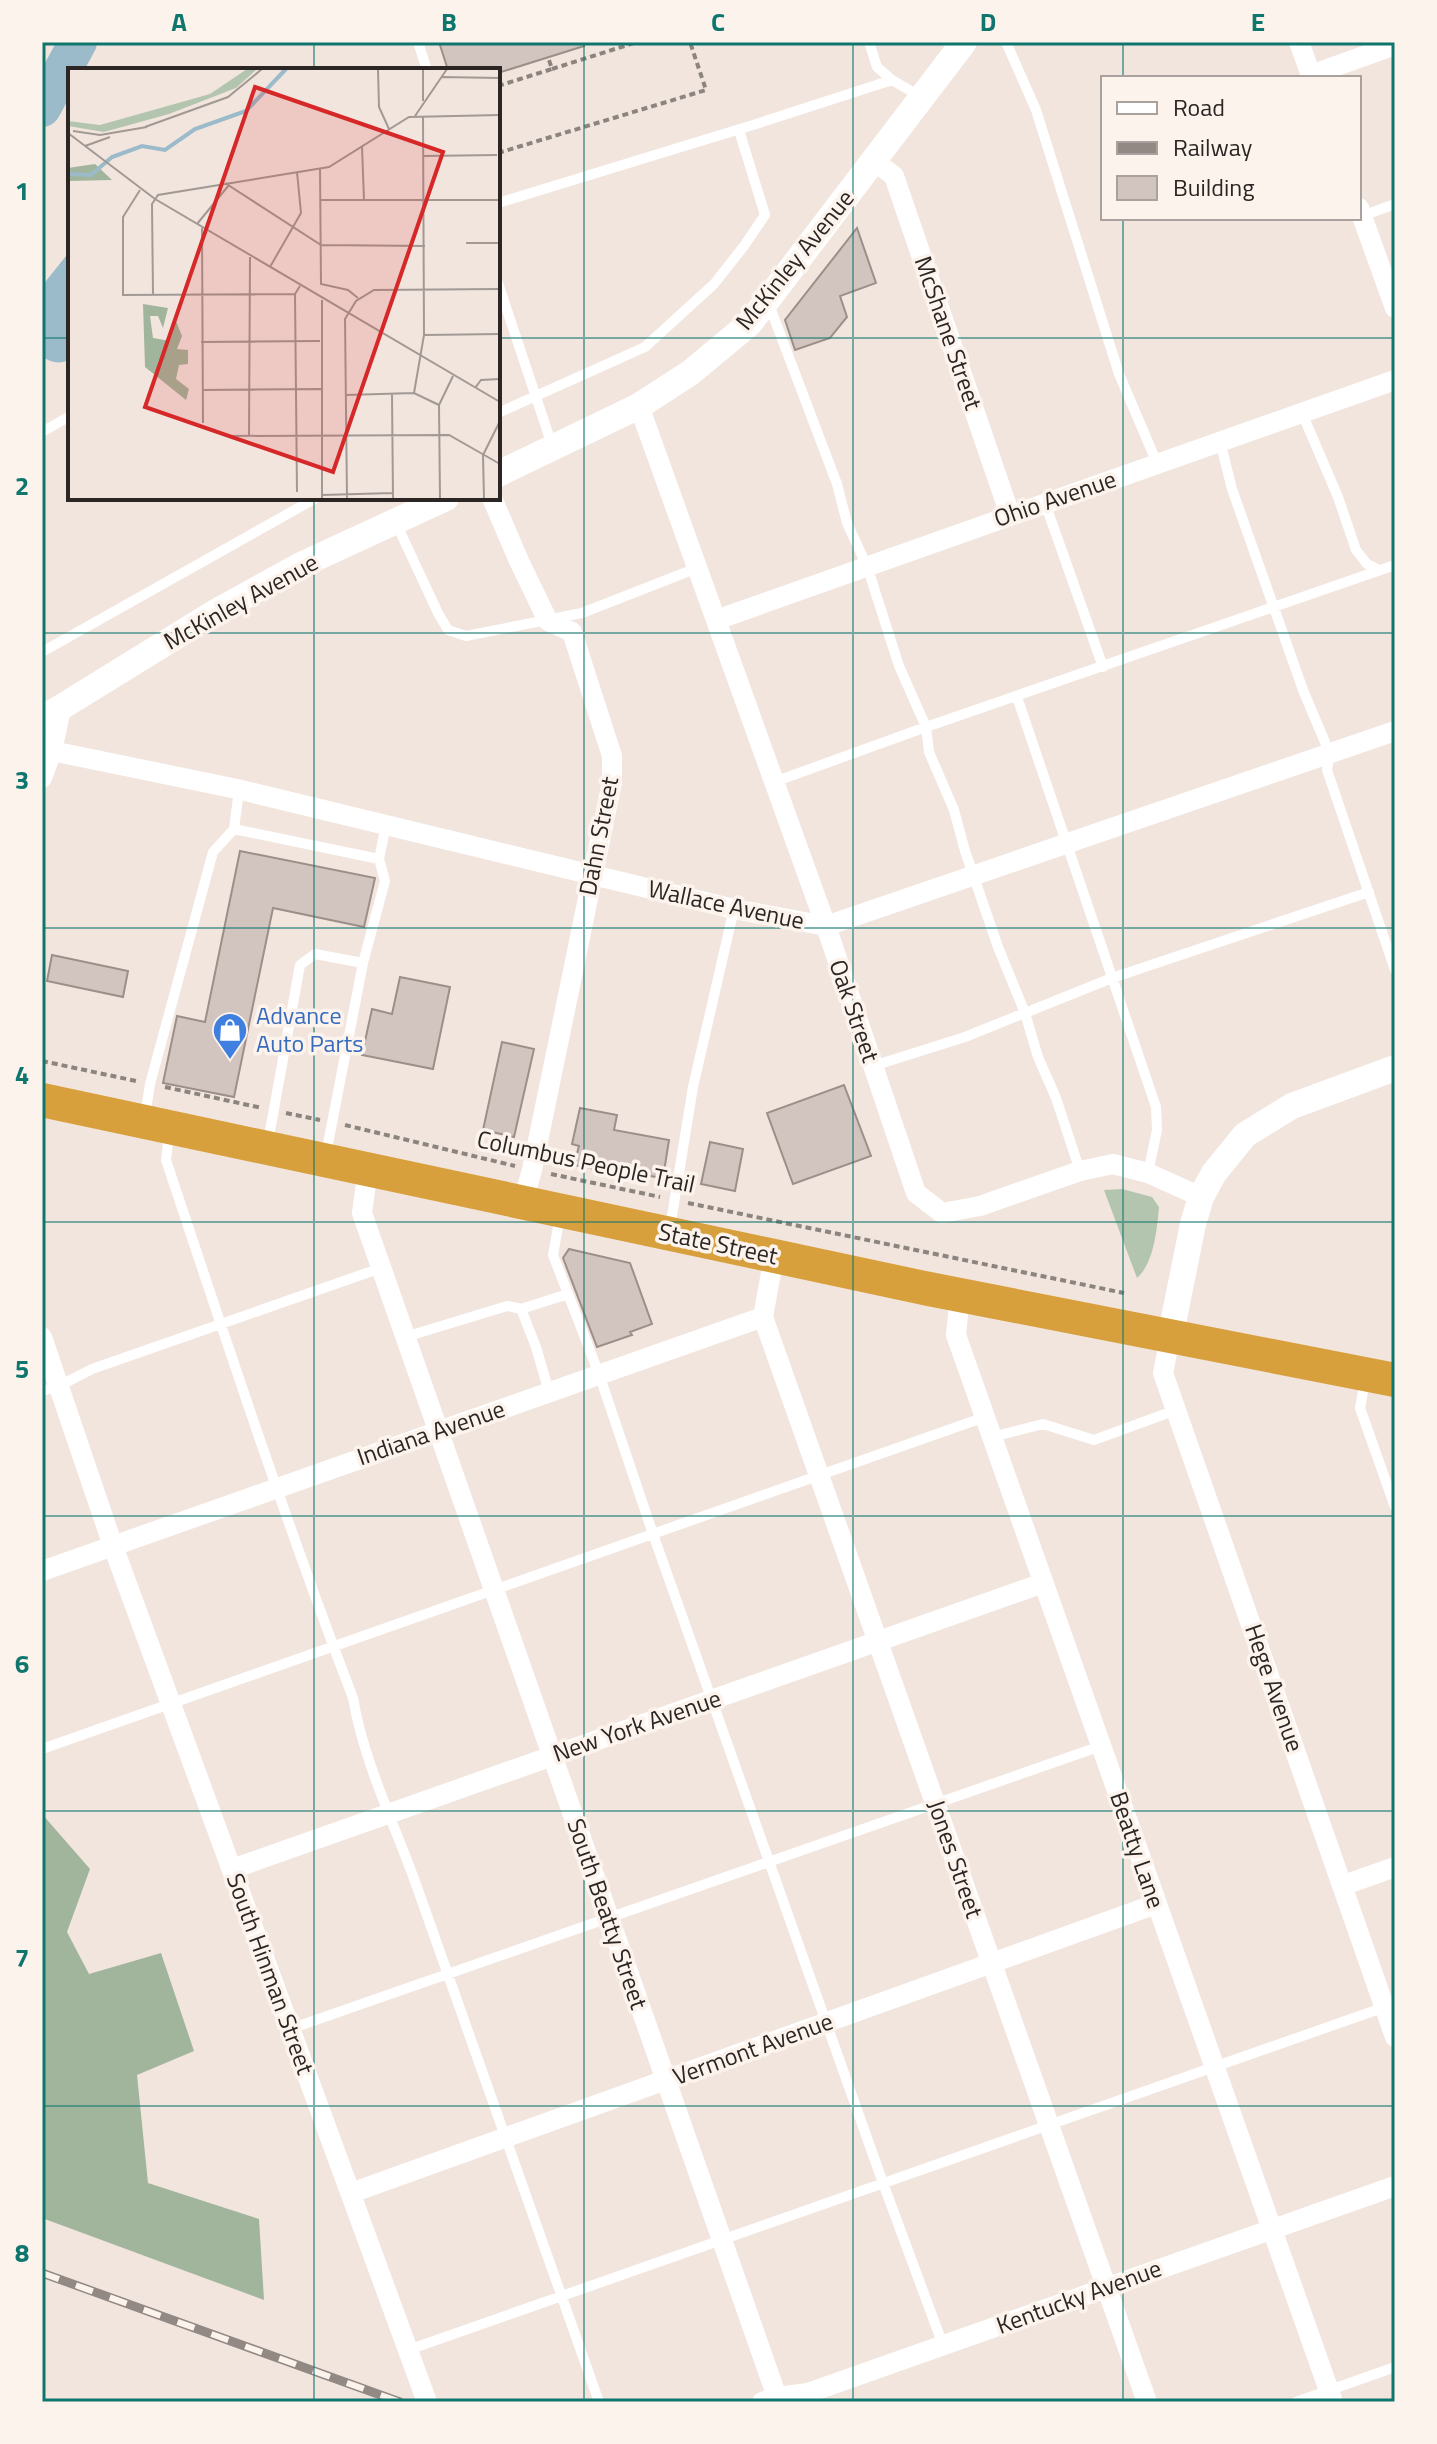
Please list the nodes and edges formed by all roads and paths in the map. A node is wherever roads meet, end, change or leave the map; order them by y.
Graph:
1 (418, 42) edge
2 (637, 42) edge
3 (690, 42) edge
4 (869, 42) edge
5 (964, 42) edge
6 (1006, 42) edge
7 (1299, 42) edge
8 (1395, 45) edge
9 (548, 57) dead end
10 (426, 68) edge
11 (552, 69) junction
12 (1312, 76) edge
13 (892, 80) junction
14 (500, 85) edge
15 (923, 98) junction
16 (739, 130) junction
17 (500, 152) edge
18 (873, 160) junction
19 (500, 202) edge
20 (1395, 204) edge
21 (1361, 212) edge
22 (1361, 215) edge
23 (500, 289) edge
24 (767, 299) junction
25 (1395, 308) edge
26 (1395, 380) edge
27 (535, 396) junction
28 (639, 406) junction
29 (500, 412) edge
30 (1302, 413) junction
31 (68, 417) edge
32 (42, 432) edge
33 (1220, 441) junction
34 (553, 448) junction
35 (1157, 463) junction
36 (500, 473) edge
37 (312, 500) edge
38 (442, 500) edge
39 (493, 500) edge
40 (1045, 503) junction
41 (1010, 515) junction
42 (396, 521) junction
43 (1395, 565) edge
44 (867, 566) junction
45 (697, 568) junction
46 (1379, 570) junction
47 (1274, 606) junction
48 (716, 620) junction
49 (548, 621) junction
50 (42, 652) edge
51 (1103, 667) junction
52 (1017, 697) junction
53 (48, 714) edge
54 (926, 727) junction
55 (1395, 731) edge
56 (47, 747) edge
57 (1330, 754) junction
58 (42, 778) edge
59 (774, 782) junction
60 (239, 790) junction
61 (386, 825) junction
62 (234, 829) junction
63 (1067, 844) junction
64 (379, 859) junction
65 (592, 875) junction
66 (973, 876) junction
67 (1369, 892) junction
68 (734, 909) junction
69 (826, 926) junction
70 (363, 963) junction
71 (1395, 970) edge
72 (1112, 978) junction
73 (1025, 1013) junction
74 (42, 1061) edge
75 (873, 1066) junction
76 (1395, 1068) edge
77 (150, 1084) junction
78 (42, 1100) edge
79 (274, 1110) junction
80 (332, 1122) junction
81 (157, 1124) junction
82 (267, 1148) junction
83 (325, 1160) junction
84 (368, 1169) junction
85 (532, 1170) junction
86 (1080, 1171) junction
87 (1148, 1173) junction
88 (1201, 1197) junction
89 (676, 1200) junction
90 (523, 1202) junction
91 (561, 1211) junction
92 (669, 1234) junction
93 (774, 1256) junction
94 (381, 1268) junction
95 (1124, 1293) dead end
96 (568, 1294) junction
97 (960, 1295) junction
98 (521, 1309) junction
99 (763, 1317) junction
100 (221, 1324) junction
101 (42, 1337) edge
102 (405, 1337) junction
103 (1170, 1338) junction
104 (599, 1374) junction
105 (1380, 1378) edge
106 (50, 1388) edge
107 (549, 1392) junction
108 (1176, 1410) junction
109 (985, 1417) junction
110 (438, 1431) junction
111 (992, 1437) junction
112 (819, 1475) junction
113 (276, 1488) junction
114 (1395, 1507) edge
115 (653, 1534) junction
116 (113, 1546) junction
117 (42, 1571) edge
118 (1043, 1583) junction
119 (494, 1591) junction
120 (878, 1642) junction
121 (334, 1647) junction
122 (712, 1700) junction
123 (171, 1704) junction
124 (1101, 1746) junction
125 (42, 1749) edge
126 (552, 1757) junction
127 (935, 1804) junction
128 (390, 1814) junction
129 (769, 1862) junction
130 (1395, 1867) edge
131 (232, 1869) junction
132 (1344, 1885) junction
133 (1156, 1904) junction
134 (608, 1918) junction
135 (991, 1963) junction
136 (446, 1974) junction
137 (1385, 2007) junction
138 (826, 2023) junction
139 (290, 2029) junction
140 (1395, 2037) edge
141 (1213, 2067) junction
142 (665, 2080) junction
143 (1048, 2125) junction
144 (506, 2138) junction
145 (883, 2183) junction
146 (1395, 2186) edge
147 (351, 2193) junction
148 (1270, 2228) junction
149 (721, 2240) junction
150 (1106, 2288) junction
151 (561, 2296) junction
152 (943, 2345) junction
153 (408, 2350) junction
154 (1395, 2367) edge
155 (1330, 2396) edge
156 (769, 2399) edge
157 (427, 2402) edge
158 (599, 2402) edge
159 (1147, 2402) edge
160 (1296, 2402) edge

1 - 10 lane
2 - 11 path
3 - 17 path
4 - 13 lane
5 - 15 street, McKinley Avenue
6 - 35 lane
7 - 12 street
8 - 12 street
9 - 11 path
11 - 14 path
13 - 15 lane
13 - 16 lane
15 - 18 street, McKinley Avenue
16 - 19 lane
16 - 27 lane
18 - 24 street, McKinley Avenue
18 - 41 street, McShane Street
20 - 21 lane
22 - 25 street
23 - 27 lane
24 - 28 street, McKinley Avenue
24 - 44 lane
26 - 30 street, Ohio Avenue
27 - 29 lane
27 - 34 lane
28 - 34 street, McKinley Avenue
28 - 45 street, Oak Street
30 - 33 street, Ohio Avenue
30 - 46 lane
31 - 32 lane
33 - 35 street, Ohio Avenue
33 - 47 lane
34 - 36 street, McKinley Avenue
35 - 40 street, Ohio Avenue
37 - 50 lane
38 - 42 street, McKinley Avenue
39 - 49 street, Dahn Street
40 - 41 street, Ohio Avenue
40 - 51 lane
41 - 44 street, Ohio Avenue
42 - 49 lane
42 - 53 street, McKinley Avenue
43 - 46 lane
44 - 48 street, Ohio Avenue
44 - 54 lane
45 - 48 street, Oak Street
45 - 49 lane
46 - 47 lane
47 - 51 lane
47 - 57 lane
48 - 59 street, Oak Street
49 - 65 street, Dahn Street
51 - 52 lane
52 - 54 lane
52 - 63 lane
53 - 56 street
54 - 59 lane
54 - 66 lane
55 - 57 street, Wallace Avenue
56 - 58 street
56 - 60 street, Wallace Avenue
57 - 63 street, Wallace Avenue
57 - 67 lane
59 - 69 street, Oak Street
60 - 61 street, Wallace Avenue
60 - 62 lane
61 - 64 lane
61 - 65 street, Wallace Avenue
62 - 64 lane
62 - 77 lane
63 - 66 street, Wallace Avenue
63 - 72 lane
64 - 70 lane
65 - 68 street, Wallace Avenue
65 - 85 street, Dahn Street
66 - 69 street, Wallace Avenue
66 - 73 lane
67 - 71 lane
67 - 72 lane
68 - 69 street, Wallace Avenue
68 - 89 lane
69 - 75 street, Oak Street
70 - 79 lane
70 - 80 lane
72 - 73 lane
72 - 87 lane
73 - 75 lane
73 - 86 lane
74 - 77 path, Columbus People Trail
75 - 86 street, Oak Street
76 - 88 street
77 - 79 path, Columbus People Trail
77 - 81 lane
78 - 81 highway, State Street
79 - 80 path, Columbus People Trail
79 - 82 lane
80 - 83 lane
80 - 85 path, Columbus People Trail
81 - 82 highway, State Street
81 - 100 lane
82 - 83 highway, State Street
83 - 84 highway, State Street
84 - 90 highway, State Street
84 - 94 street, South Beatty Street
85 - 89 path, Columbus People Trail
85 - 90 street, Dahn Street
86 - 87 street, Oak Street
87 - 88 street, Oak Street
88 - 103 street
89 - 92 lane
89 - 95 path, Columbus People Trail
90 - 91 highway, State Street
91 - 92 highway, State Street
91 - 96 lane
92 - 93 highway, State Street
93 - 97 highway, State Street
93 - 99 street
94 - 100 lane
94 - 102 street, South Beatty Street
96 - 98 lane
96 - 104 lane
97 - 103 highway, State Street
97 - 109 street, Beatty Lane
98 - 102 lane
98 - 107 lane
99 - 104 street, Indiana Avenue
99 - 112 street, Jones Street
100 - 106 lane
100 - 113 lane
101 - 106 street, South Hinman Street
102 - 110 street, South Beatty Street
103 - 105 highway, State Street
103 - 108 street, Hege Avenue
104 - 107 street, Indiana Avenue
104 - 115 lane
105 - 114 lane
106 - 116 street, South Hinman Street
107 - 110 street, Indiana Avenue
108 - 111 lane
108 - 132 street, Hege Avenue
109 - 111 street, Beatty Lane
109 - 112 lane
110 - 113 street, Indiana Avenue
110 - 119 street, South Beatty Street
111 - 118 street, Beatty Lane
112 - 115 lane
112 - 120 street, Jones Street
113 - 116 street, Indiana Avenue
113 - 121 lane
115 - 119 lane
115 - 122 lane
116 - 117 street, Indiana Avenue
116 - 123 street, South Hinman Street
118 - 120 street, New York Avenue
118 - 124 street, Beatty Lane
119 - 121 lane
119 - 126 street, South Beatty Street
120 - 122 street, New York Avenue
120 - 127 street, Jones Street
121 - 123 lane
121 - 128 lane
122 - 126 street, New York Avenue
122 - 129 lane
123 - 125 lane
123 - 131 street, South Hinman Street
124 - 127 lane
124 - 133 street, Beatty Lane
126 - 128 street, New York Avenue
126 - 134 street, South Beatty Street
127 - 129 lane
127 - 135 street, Jones Street
128 - 131 street, New York Avenue
128 - 136 lane
129 - 134 lane
129 - 138 lane
130 - 132 street
131 - 139 street, South Hinman Street
132 - 137 street, Hege Avenue
133 - 135 street, Vermont Avenue
133 - 141 street, Beatty Lane
134 - 136 lane
134 - 142 street, South Beatty Street
135 - 138 street, Vermont Avenue
135 - 143 street, Jones Street
136 - 139 lane
136 - 144 lane
137 - 140 street, Hege Avenue
137 - 141 lane
138 - 142 street, Vermont Avenue
138 - 145 lane
139 - 147 street, South Hinman Street
141 - 143 lane
141 - 148 street, Beatty Lane
142 - 144 street, Vermont Avenue
142 - 149 street, South Beatty Street
143 - 145 lane
143 - 150 street, Jones Street
144 - 147 street, Vermont Avenue
144 - 151 lane
145 - 149 lane
145 - 152 lane
146 - 148 street, Kentucky Avenue
147 - 153 street, South Hinman Street
148 - 150 street, Kentucky Avenue
148 - 155 street, Beatty Lane
149 - 151 lane
149 - 156 street, South Beatty Street
150 - 152 street, Kentucky Avenue
150 - 159 street, Jones Street
151 - 153 lane
151 - 158 lane
152 - 156 street, Kentucky Avenue
153 - 157 street, South Hinman Street
154 - 155 lane
155 - 160 lane

